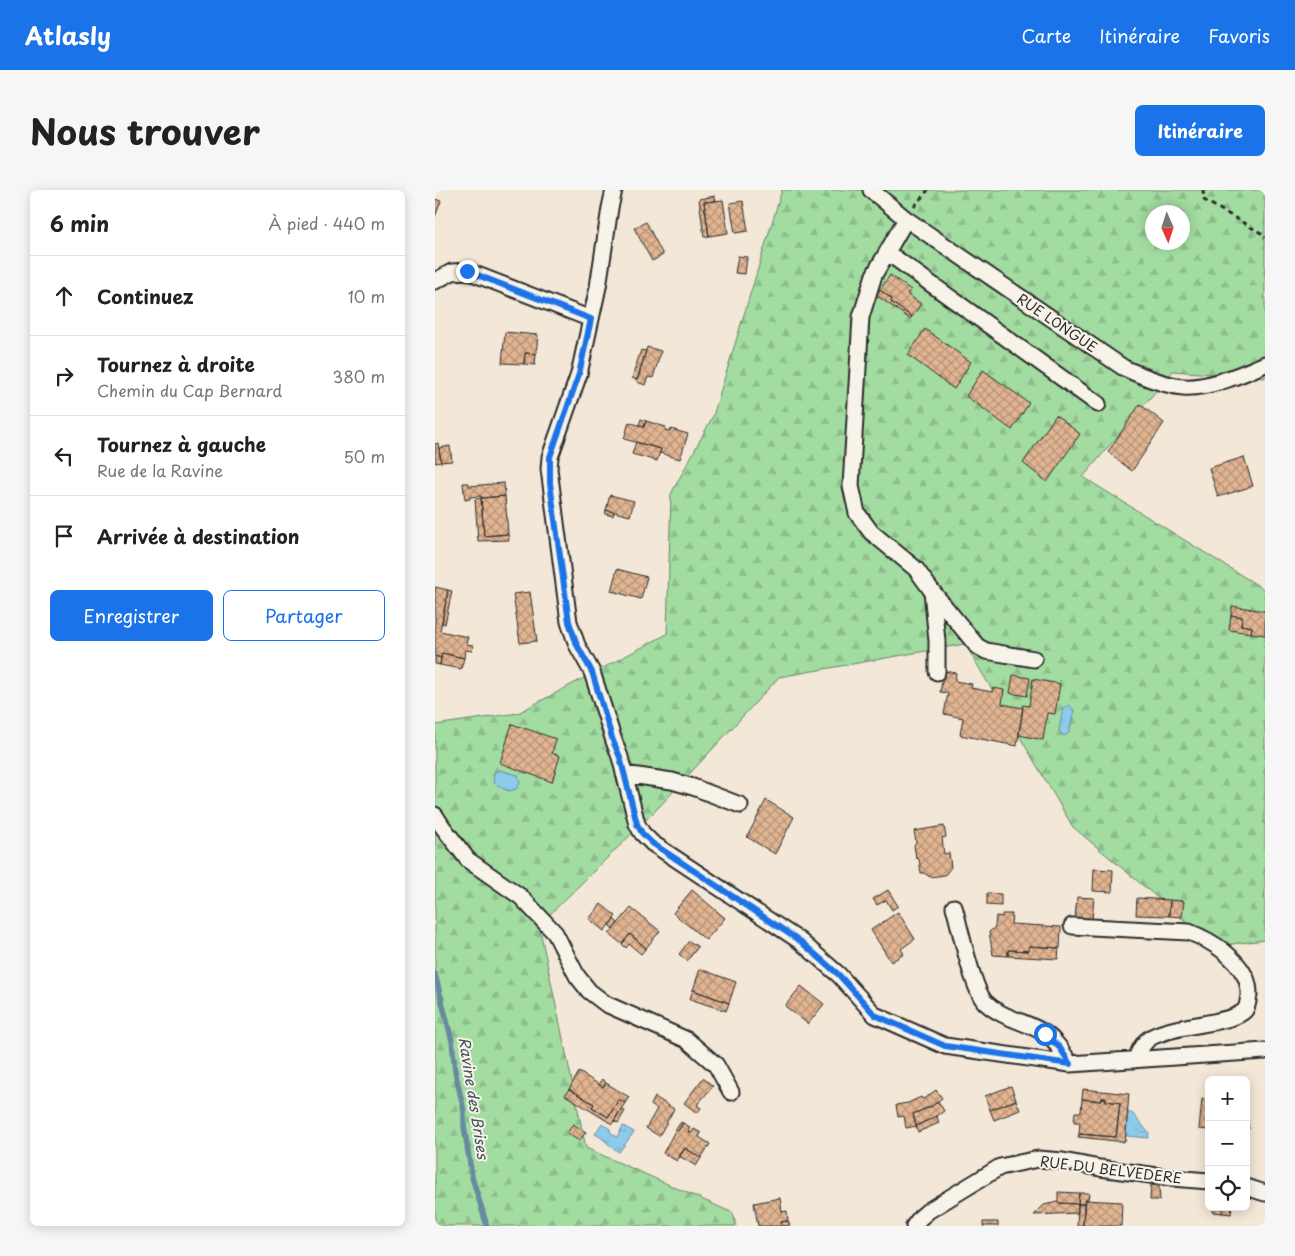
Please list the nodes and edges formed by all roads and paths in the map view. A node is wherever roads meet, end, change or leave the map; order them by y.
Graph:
1 (614, 190) edge
2 (871, 190) edge
3 (1203, 190) edge
4 (906, 219) junction
5 (1265, 238) edge
6 (888, 253) junction
7 (435, 281) edge
8 (591, 319) junction
9 (1265, 364) edge
10 (1098, 404) dead end
11 (932, 591) junction
12 (1033, 659) dead end
13 (937, 672) dead end
14 (624, 774) junction
15 (739, 806) dead end
16 (435, 815) edge
17 (955, 907) dead end
18 (1073, 926) dead end
19 (1265, 1051) edge
20 (1135, 1060) junction
21 (1070, 1064) junction
22 (731, 1092) dead end
23 (1205, 1181) edge
24 (1250, 1187) edge
25 (1265, 1193) edge
26 (914, 1226) edge

1 - 8 street
2 - 4 street, RUE LONGUE
3 - 5 path
4 - 6 street
4 - 9 street, RUE LONGUE
6 - 10 street
6 - 11 street
7 - 8 street
8 - 14 street
11 - 12 street
11 - 13 street
14 - 15 street
14 - 21 street
16 - 22 street
17 - 21 street
18 - 20 street
19 - 20 street
20 - 21 street
23 - 26 street, RUE DU BELVEDERE
24 - 25 street

